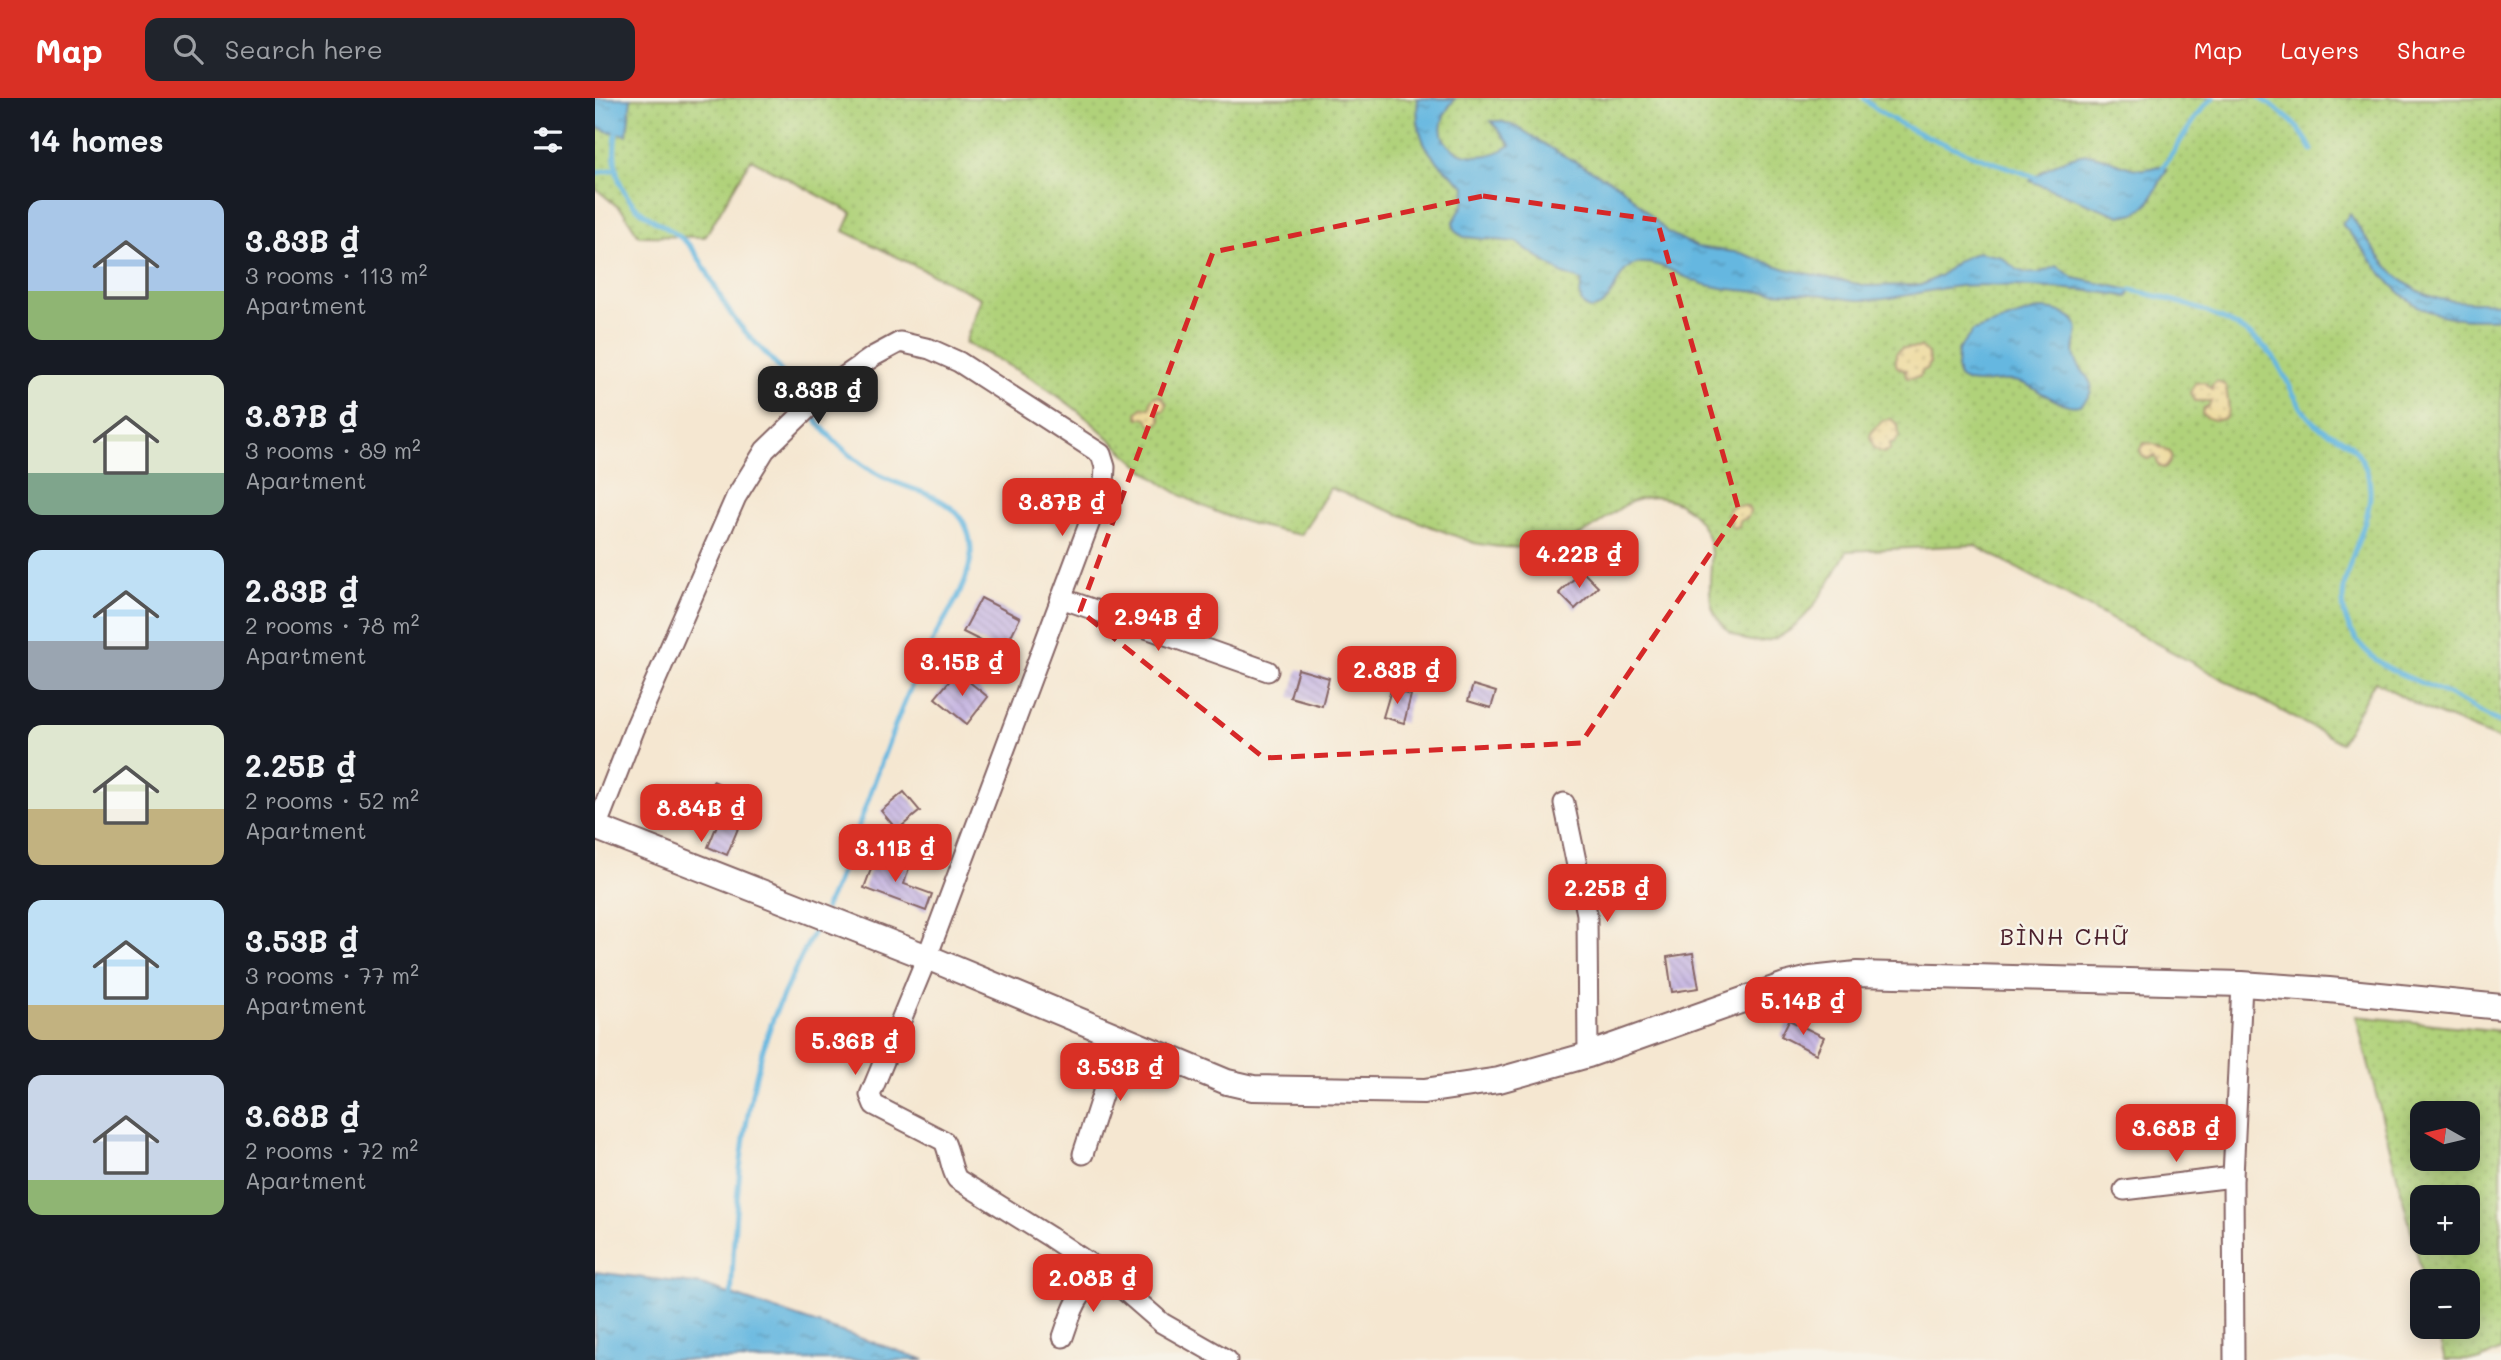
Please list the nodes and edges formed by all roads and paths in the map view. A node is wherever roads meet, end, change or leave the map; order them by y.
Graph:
1 (1061, 598) junction
2 (1268, 671) dead end
3 (1564, 803) dead end
4 (596, 828) edge
5 (926, 957) junction
6 (2242, 984) junction
7 (2501, 1007) edge
8 (1123, 1040) junction
9 (1588, 1055) junction
10 (1083, 1154) dead end
11 (2234, 1177) junction
12 (2124, 1191) dead end
13 (1108, 1276) junction
14 (1063, 1337) dead end
15 (1227, 1360) edge
16 (2234, 1360) edge

1 - 2 street
1 - 4 street
1 - 5 street
3 - 9 street
4 - 5 street
5 - 8 street
5 - 13 street
6 - 7 street
6 - 9 street
6 - 11 street
8 - 9 street
8 - 10 street
11 - 12 street
11 - 16 street
13 - 14 street
13 - 15 street

